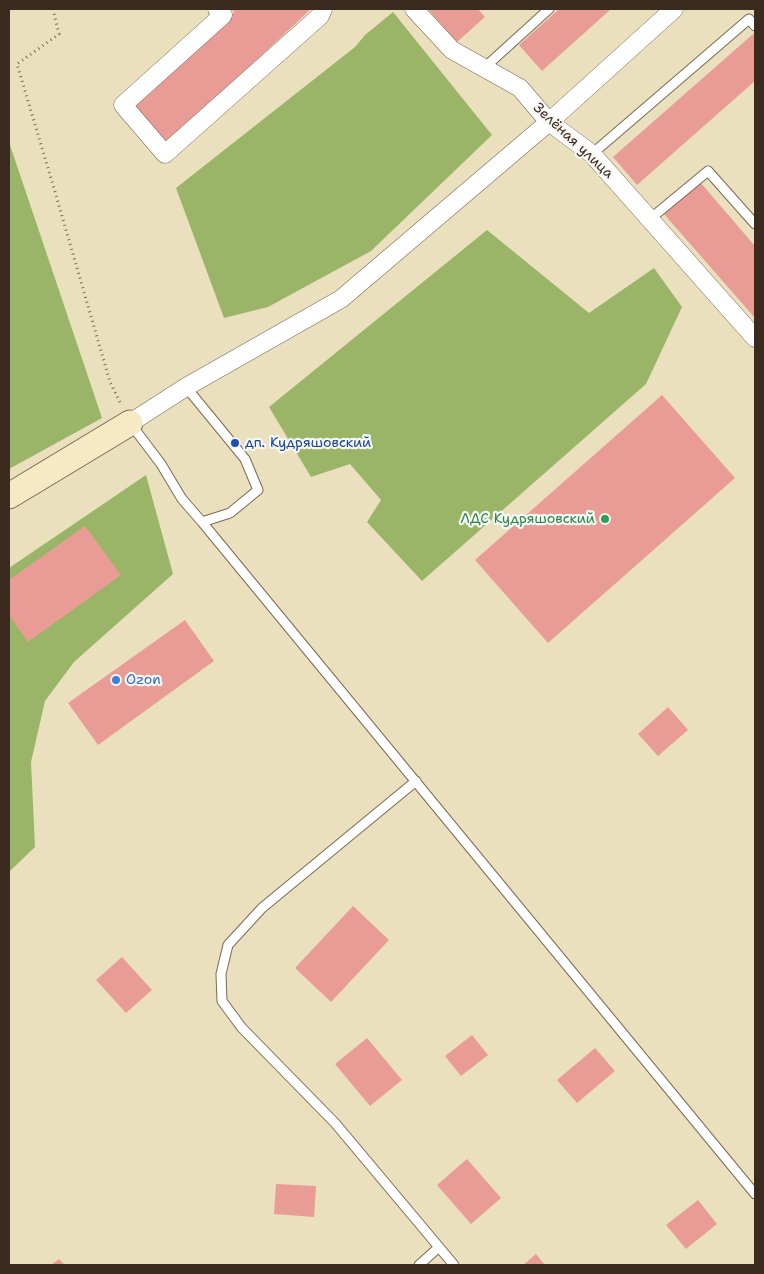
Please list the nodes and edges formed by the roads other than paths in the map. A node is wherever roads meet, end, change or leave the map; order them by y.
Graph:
1 (217, 9) edge
2 (323, 9) edge
3 (414, 9) edge
4 (549, 9) edge
5 (674, 9) edge
6 (755, 26) edge
7 (484, 68) junction
8 (549, 122) junction
9 (592, 154) junction
10 (650, 219) junction
11 (755, 224) edge
12 (755, 338) edge
13 (186, 387) junction
14 (130, 422) junction
15 (9, 496) edge
16 (202, 522) junction
17 (416, 781) junction
18 (755, 1194) edge
19 (439, 1247) junction
20 (419, 1265) edge
21 (454, 1265) edge

1 - 2 street
3 - 7 street, Зелёная улица
4 - 7 lane
5 - 8 street
6 - 9 lane
7 - 8 street, Зелёная улица
8 - 9 street, Зелёная улица
8 - 13 street
9 - 10 street, Зелёная улица
10 - 11 lane
10 - 12 street, Зелёная улица
13 - 14 street
13 - 16 lane
14 - 15 street
14 - 16 lane
16 - 17 lane
17 - 18 lane
17 - 19 lane
19 - 20 lane
19 - 21 lane

